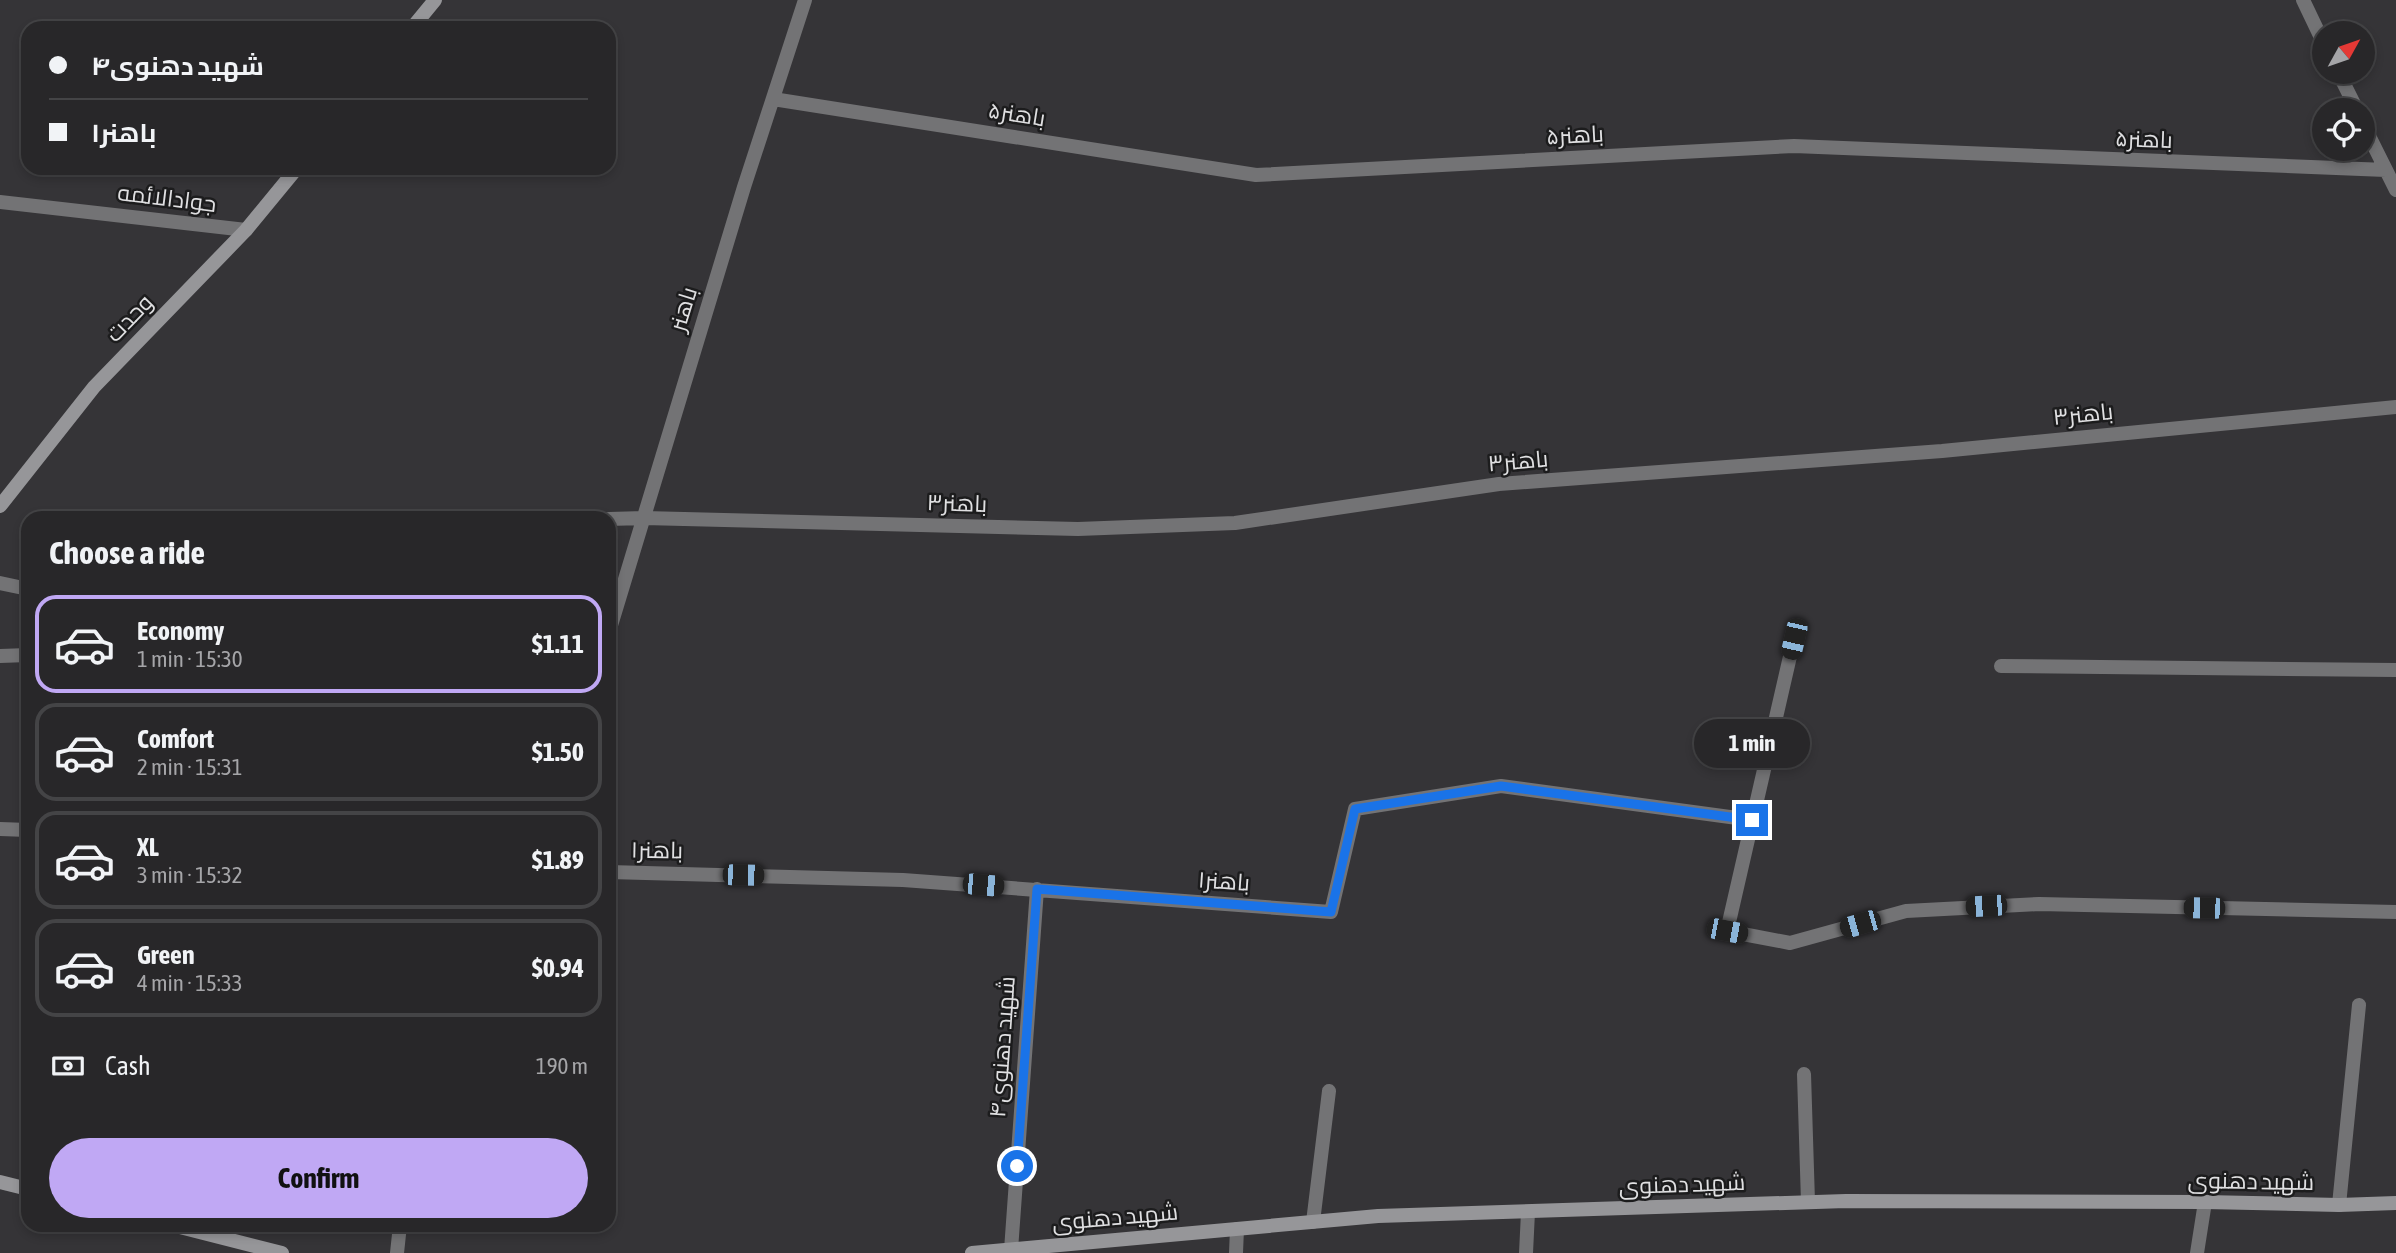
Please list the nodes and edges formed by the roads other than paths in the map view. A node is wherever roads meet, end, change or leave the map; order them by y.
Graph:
1 (435, 0) edge
2 (805, 0) edge
3 (2303, 0) edge
4 (418, 21) edge
5 (2313, 21) edge
6 (773, 99) junction
7 (2375, 148) edge
8 (2386, 170) junction
9 (291, 175) edge
10 (2396, 190) edge
11 (0, 202) edge
12 (246, 230) junction
13 (2396, 407) edge
14 (0, 506) edge
15 (644, 518) junction
16 (616, 519) edge
17 (0, 583) edge
18 (21, 588) edge
19 (616, 609) edge
20 (1794, 639) dead end
21 (0, 656) edge
22 (21, 656) edge
23 (2001, 666) dead end
24 (2396, 670) edge
25 (1752, 820) junction
26 (0, 829) edge
27 (21, 830) edge
28 (616, 872) edge
29 (1037, 889) junction
30 (2396, 912) edge
31 (2359, 1005) dead end
32 (1804, 1074) dead end
33 (1329, 1091) dead end
34 (0, 1182) edge
35 (21, 1187) edge
36 (1808, 1202) junction
37 (2205, 1202) junction
38 (2396, 1203) edge
39 (2340, 1205) junction
40 (1528, 1212) junction
41 (1312, 1222) junction
42 (1237, 1229) junction
43 (200, 1232) edge
44 (399, 1232) edge
45 (1011, 1250) junction
46 (282, 1253) edge
47 (397, 1253) edge
48 (972, 1253) edge
49 (1236, 1253) edge
50 (1527, 1253) edge
51 (2197, 1253) edge

1 - 4 street
2 - 6 street, باهنر
3 - 5 street
6 - 8 street, باهنر۵
6 - 15 street, باهنر
7 - 8 street
8 - 10 street
9 - 12 street, وحدت
11 - 12 street, جوادالائمه
12 - 14 street, وحدت
13 - 15 street, باهنر۳
15 - 16 street, باهنر۳
15 - 19 street, باهنر
17 - 18 street
20 - 25 street
21 - 22 street
23 - 24 street
25 - 29 street, باهنر۱
25 - 30 street
26 - 27 street
28 - 29 street, باهنر۱
29 - 45 street, شهید دهنوی۴
31 - 39 street
32 - 36 street
33 - 41 street
34 - 35 street
36 - 37 street, شهید دهنوی
36 - 40 street, شهید دهنوی
37 - 39 street, شهید دهنوی
37 - 51 street
38 - 39 street, شهید دهنوی
40 - 41 street, شهید دهنوی
40 - 50 street
41 - 42 street, شهید دهنوی
42 - 45 street, شهید دهنوی
42 - 49 street
43 - 46 street
44 - 47 street
45 - 48 street, شهید دهنوی

